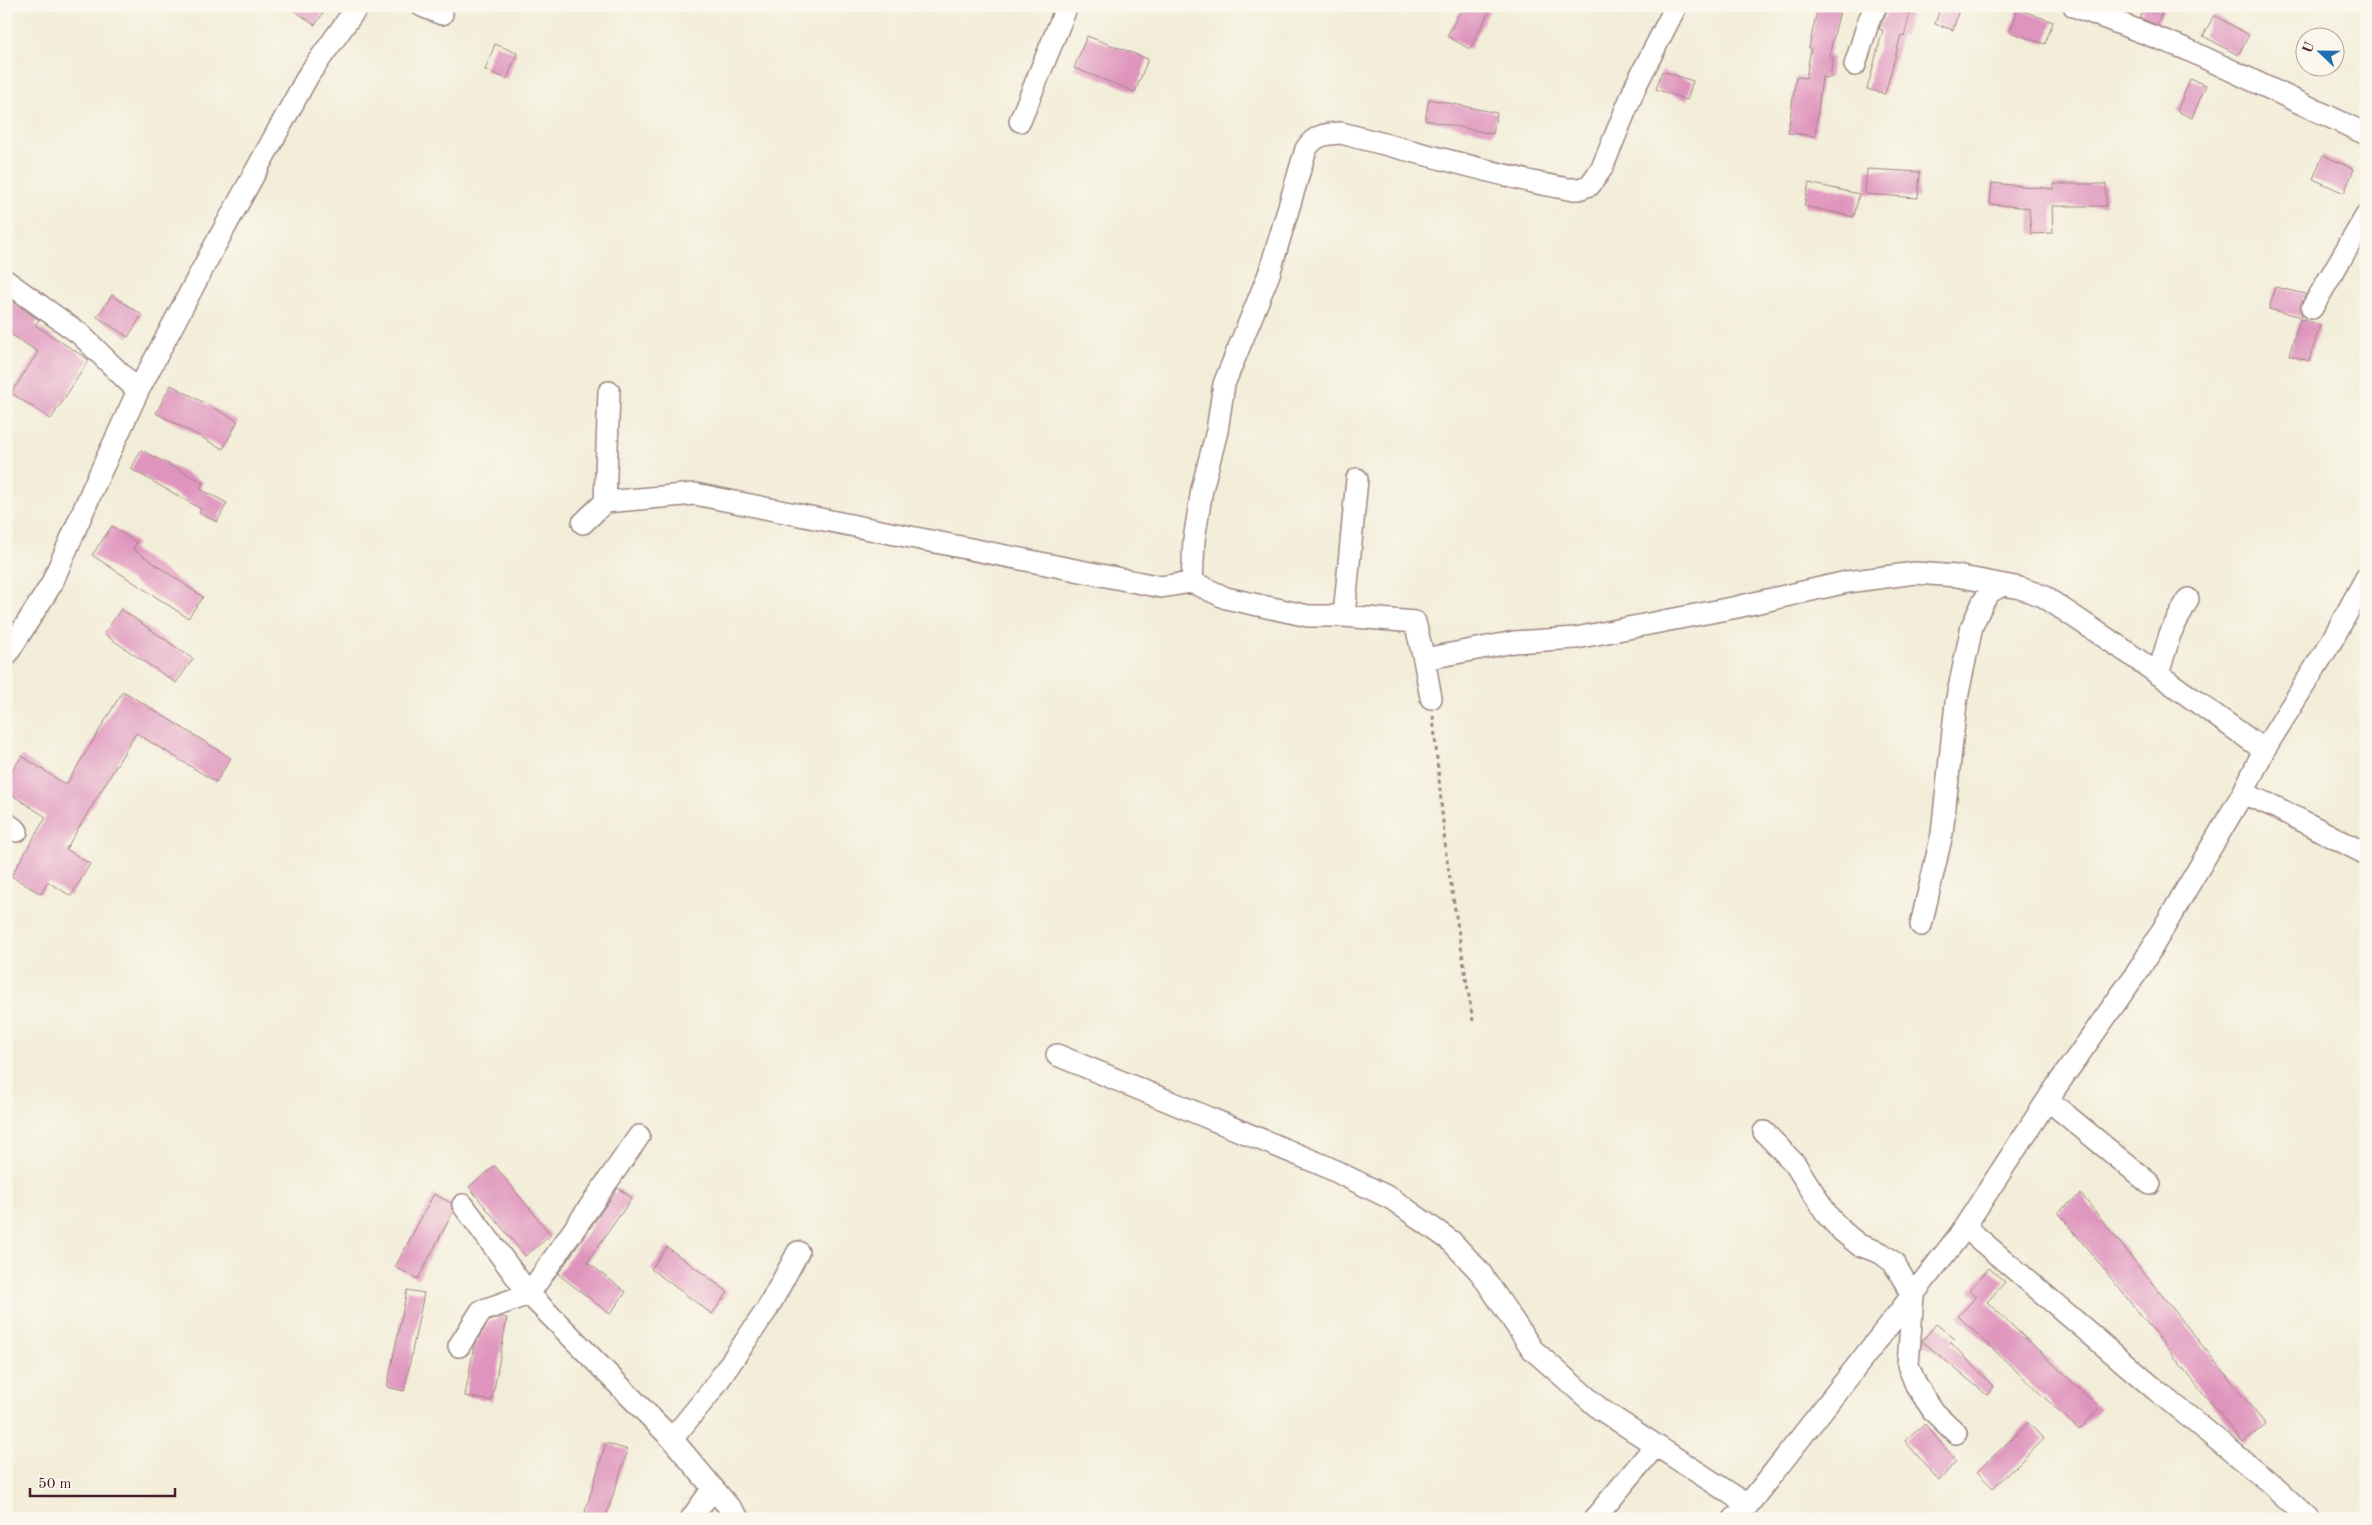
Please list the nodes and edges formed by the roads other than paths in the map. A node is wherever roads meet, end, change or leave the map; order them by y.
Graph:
1 (358, 6) edge
2 (422, 6) edge
3 (1067, 6) edge
4 (1676, 6) edge
5 (1876, 6) edge
6 (2074, 6) edge
7 (442, 14) dead end
8 (1855, 65) dead end
9 (1020, 121) dead end
10 (2366, 134) edge
11 (2366, 216) edge
12 (6, 281) edge
13 (2312, 308) dead end
14 (138, 391) junction
15 (609, 392) dead end
16 (1357, 478) dead end
17 (605, 502) junction
18 (583, 523) dead end
19 (2366, 578) edge
20 (1192, 582) junction
21 (2001, 586) junction
22 (2188, 599) dead end
23 (1344, 616) junction
24 (6, 656) edge
25 (1424, 659) junction
26 (2158, 675) junction
27 (1431, 698) road end
28 (2264, 750) junction
29 (2243, 793) junction
30 (2366, 854) edge
31 (1921, 925) dead end
32 (1057, 1055) dead end
33 (2048, 1100) junction
34 (1764, 1132) dead end
35 (639, 1136) dead end
36 (2150, 1184) dead end
37 (463, 1205) dead end
38 (1966, 1226) junction
39 (798, 1252) dead end
40 (529, 1294) junction
41 (1913, 1295) junction
42 (459, 1346) dead end
43 (1956, 1433) dead end
44 (672, 1439) junction
45 (1656, 1445) junction
46 (713, 1488) junction
47 (1741, 1512) edge
48 (691, 1519) edge
49 (739, 1519) edge
50 (1594, 1519) edge
51 (2309, 1519) edge

1 - 14 street
2 - 7 street
3 - 9 street
4 - 20 street
5 - 8 street
6 - 10 street
11 - 13 street
12 - 14 street
14 - 24 street
15 - 17 street
16 - 23 street
17 - 18 street
17 - 20 street
19 - 28 street
20 - 23 street
21 - 25 street
21 - 26 street
21 - 31 street
22 - 26 street
23 - 25 street
25 - 27 street
26 - 28 street
28 - 29 street
29 - 30 street
29 - 33 street
32 - 45 street
33 - 36 street
33 - 38 street
34 - 41 street
35 - 40 street
37 - 40 street
38 - 41 street
38 - 51 street
39 - 44 street
40 - 42 street
40 - 44 street
41 - 43 street
41 - 47 street
44 - 46 street
45 - 47 street
45 - 50 street
46 - 48 street
46 - 49 street

